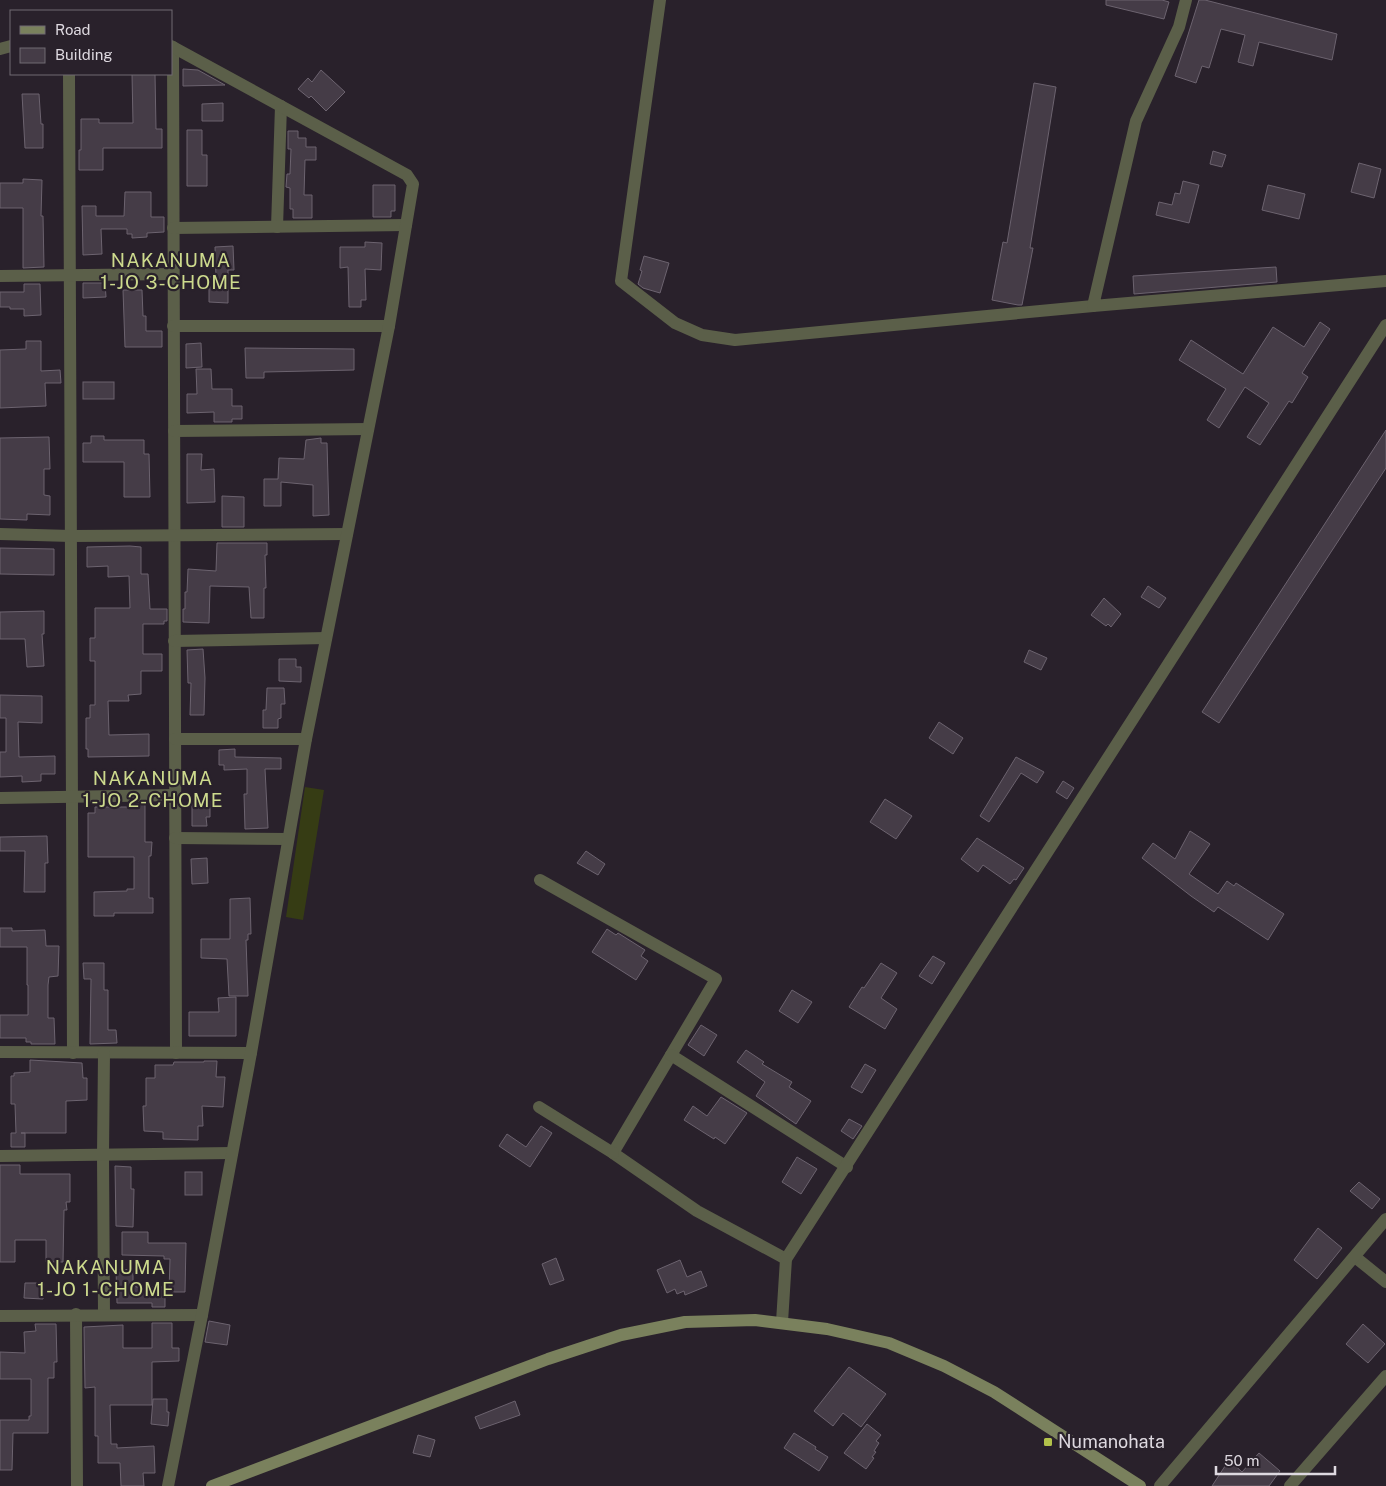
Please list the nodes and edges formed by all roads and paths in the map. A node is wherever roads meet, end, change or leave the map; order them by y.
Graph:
1 (660, 0) edge
2 (1186, 0) edge
3 (172, 46) edge
4 (69, 75) edge
5 (281, 106) junction
6 (406, 226) junction
7 (277, 227) junction
8 (173, 228) junction
9 (173, 274) junction
10 (70, 275) junction
11 (0, 276) edge
12 (1386, 281) edge
13 (1093, 306) junction
14 (1386, 325) edge
15 (174, 326) junction
16 (389, 326) junction
17 (368, 429) junction
18 (174, 431) junction
19 (0, 534) edge
20 (174, 534) junction
21 (347, 534) junction
22 (71, 536) junction
23 (326, 638) junction
24 (174, 641) junction
25 (175, 739) junction
26 (306, 739) junction
27 (175, 795) junction
28 (72, 796) junction
29 (0, 798) edge
30 (175, 838) junction
31 (288, 839) junction
32 (540, 880) dead end
33 (0, 1052) edge
34 (74, 1052) junction
35 (104, 1053) junction
36 (176, 1053) junction
37 (251, 1053) junction
38 (671, 1055) junction
39 (539, 1107) dead end
40 (232, 1153) junction
41 (613, 1153) junction
42 (103, 1155) junction
43 (0, 1156) edge
44 (847, 1167) junction
45 (1386, 1219) edge
46 (1355, 1257) junction
47 (786, 1259) junction
48 (1386, 1282) edge
49 (76, 1314) junction
50 (104, 1314) junction
51 (202, 1315) junction
52 (0, 1316) edge
53 (782, 1322) junction
54 (1386, 1376) edge
55 (77, 1486) edge
56 (168, 1486) edge
57 (212, 1486) edge
58 (1140, 1486) edge
59 (1160, 1486) edge
60 (1290, 1486) edge

1 - 13 street
2 - 13 street
3 - 5 street
3 - 8 street
4 - 10 street
5 - 6 street
5 - 7 street
6 - 7 street
6 - 16 street
7 - 8 street
8 - 9 street
9 - 10 street
9 - 15 street
10 - 11 street
10 - 22 street
12 - 13 street
14 - 44 street
15 - 16 street
15 - 18 street
16 - 17 street
17 - 18 street
17 - 21 street
18 - 20 street
19 - 22 street
20 - 21 street
20 - 22 street
20 - 24 street
21 - 23 street
22 - 28 street
23 - 24 street
23 - 26 street
24 - 25 street
25 - 26 street
25 - 27 street
26 - 31 street
27 - 28 street
27 - 30 street
28 - 29 street
28 - 34 street
30 - 31 street
30 - 36 street
31 - 37 street
32 - 38 street
33 - 34 street
34 - 35 street
35 - 36 street
35 - 42 street
36 - 37 street
37 - 40 street
38 - 41 street
38 - 44 street
39 - 41 street
40 - 42 street
40 - 51 street
41 - 47 street
42 - 43 street
42 - 50 street
44 - 47 street
45 - 46 street
46 - 48 street
46 - 59 street
47 - 53 street
49 - 50 street
49 - 52 street
49 - 55 street
50 - 51 street
51 - 56 street
53 - 57 street
53 - 58 street
54 - 60 street

